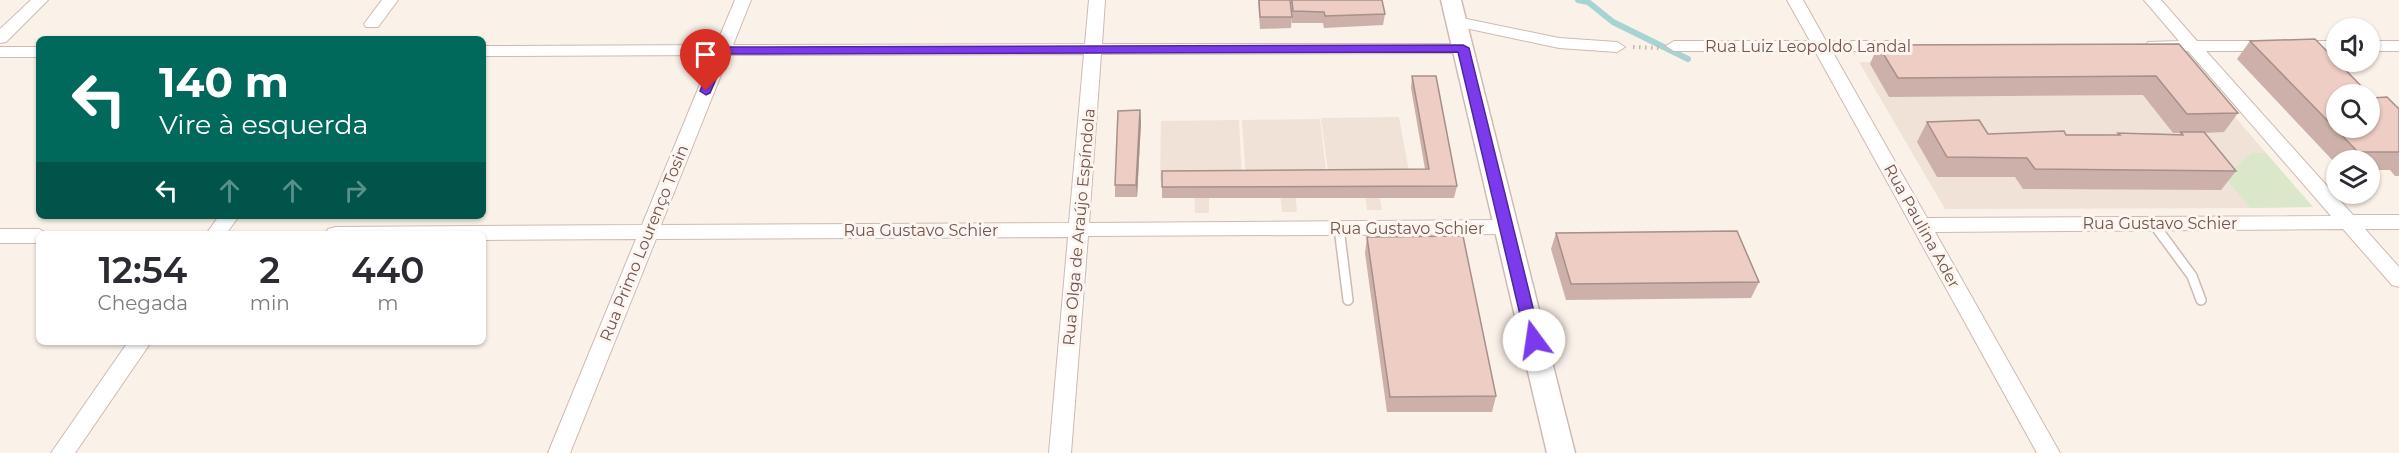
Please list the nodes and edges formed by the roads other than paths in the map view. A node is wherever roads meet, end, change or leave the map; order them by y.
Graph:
1 (40, 0) edge
2 (390, 0) edge
3 (743, 0) edge
4 (1097, 0) edge
5 (1795, 0) edge
6 (2152, 0) edge
7 (1454, 11) edge
8 (372, 24) dead end
9 (0, 38) edge
10 (1617, 46) road end
11 (1821, 46) junction
12 (1914, 46) edge
13 (2135, 46) edge
14 (2193, 46) junction
15 (2326, 46) edge
16 (2380, 46) edge
17 (2399, 46) edge
18 (1667, 47) road end
19 (1463, 48) junction
20 (1093, 49) junction
21 (722, 50) junction
22 (486, 51) edge
23 (0, 52) edge
24 (36, 52) edge
25 (2348, 222) junction
26 (2399, 222) edge
27 (2153, 223) junction
28 (1921, 225) junction
29 (1506, 227) junction
30 (1340, 228) junction
31 (1078, 230) junction
32 (649, 232) junction
33 (486, 233) edge
34 (0, 236) edge
35 (36, 236) edge
36 (2399, 280) edge
37 (1348, 300) dead end
38 (2201, 300) dead end
39 (138, 345) edge
40 (62, 453) edge
41 (559, 453) edge
42 (1060, 453) edge
43 (1561, 453) edge
44 (2049, 453) edge

1 - 9 street
2 - 8 street
3 - 21 street, Rua Primo Lourenço Tosin
4 - 20 street, Rua Olga de Araújo Espíndola
5 - 11 street, Rua Paulina Ader
6 - 14 street
7 - 10 street
7 - 19 street
11 - 12 street, Rua Luiz Leopoldo Landal
11 - 18 street, Rua Luiz Leopoldo Landal
11 - 28 street, Rua Paulina Ader
13 - 14 street
14 - 15 street
14 - 25 street
16 - 17 street
19 - 20 street
19 - 29 street
20 - 21 street
20 - 31 street, Rua Olga de Araújo Espíndola
21 - 22 street
21 - 32 street, Rua Primo Lourenço Tosin
23 - 24 street
25 - 26 street, Rua Gustavo Schier
25 - 27 street, Rua Gustavo Schier
25 - 36 street
27 - 28 street, Rua Gustavo Schier
27 - 38 lane
28 - 44 street, Rua Paulina Ader
29 - 30 street, Rua Gustavo Schier
29 - 43 street
30 - 31 street, Rua Gustavo Schier
30 - 37 lane
31 - 32 street, Rua Gustavo Schier
31 - 42 street, Rua Olga de Araújo Espíndola
32 - 33 street, Rua Gustavo Schier
32 - 41 street, Rua Primo Lourenço Tosin
34 - 35 street
39 - 40 street

